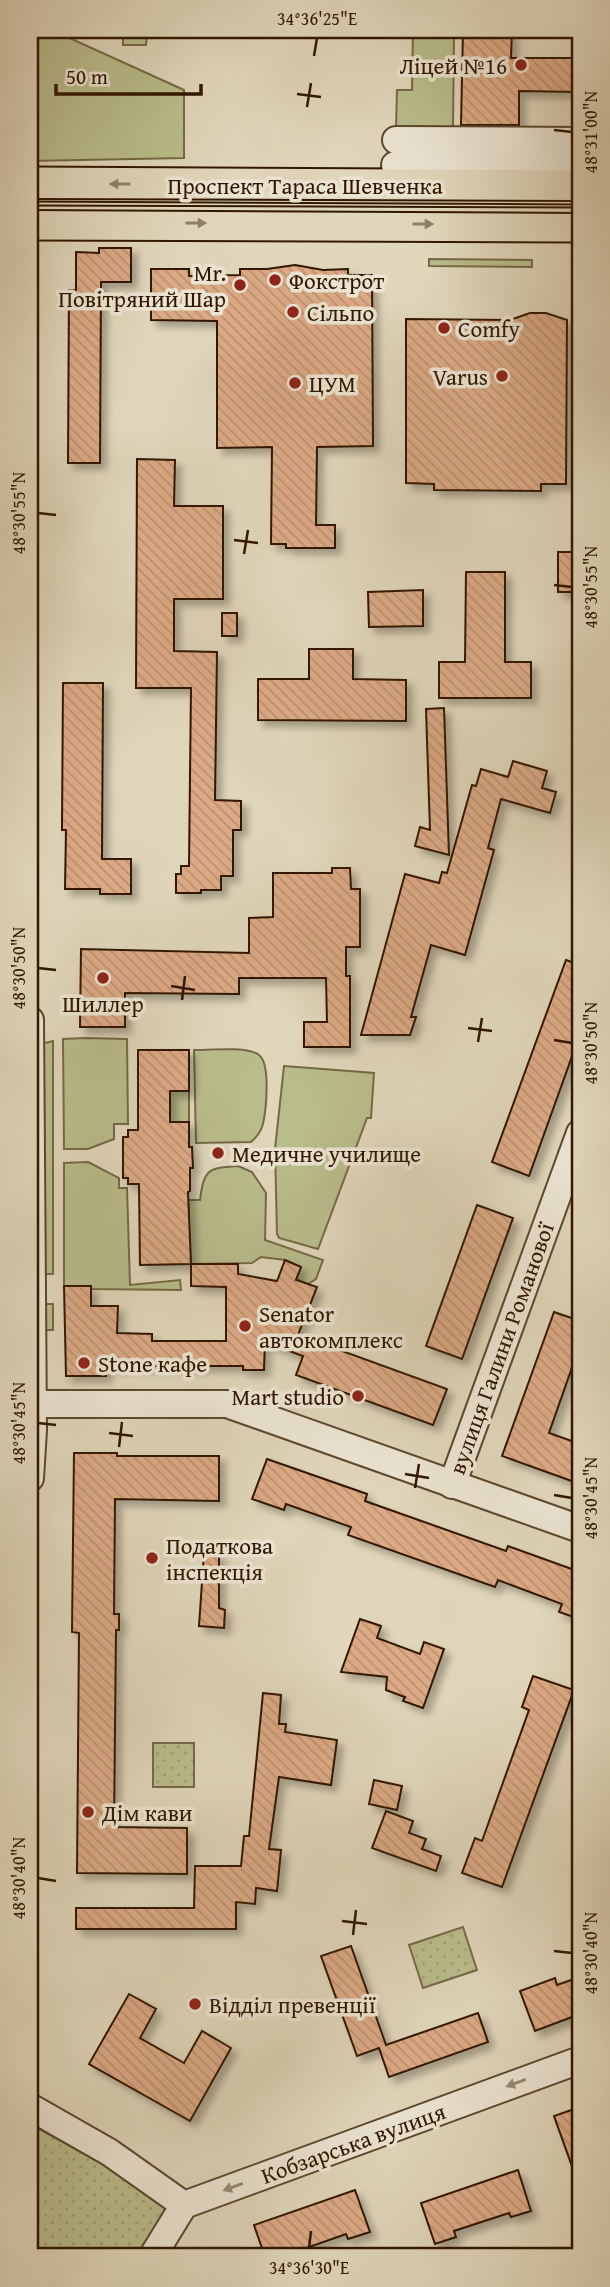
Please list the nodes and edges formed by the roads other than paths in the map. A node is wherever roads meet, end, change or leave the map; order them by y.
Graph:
1 (580, 141) edge
2 (580, 165) edge
3 (30, 184) edge
4 (580, 187) edge
5 (30, 223) edge
6 (580, 225) edge
7 (30, 1020) edge
8 (580, 1133) edge
9 (31, 1404) edge
10 (30, 1478) edge
11 (452, 1485) junction
12 (580, 1529) edge
13 (580, 2060) edge
14 (30, 2107) edge
15 (184, 2205) junction
16 (152, 2257) edge

1 - 2 street
4 -> 3 main road, Проспект Тараса Шевченка
5 -> 6 main road, Проспект Тараса Шевченка
7 - 9 street
8 - 11 street, вулиця Галини Романової
9 - 10 street
9 - 11 street
11 - 12 street
13 -> 15 street, Кобзарська вулиця
14 - 15 street
15 - 16 street

